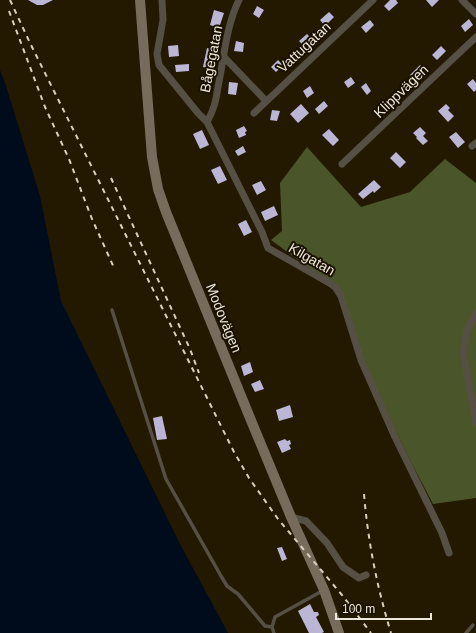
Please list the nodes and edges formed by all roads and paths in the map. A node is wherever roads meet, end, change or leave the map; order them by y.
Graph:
1 (140, 0) edge
2 (162, 0) edge
3 (239, 0) edge
4 (373, 0) edge
5 (462, 0) edge
6 (476, 14) edge
7 (476, 36) edge
8 (224, 58) junction
9 (266, 101) junction
10 (254, 113) dead end
11 (207, 122) junction
12 (342, 164) dead end
13 (112, 310) dead end
14 (476, 313) edge
15 (476, 423) edge
16 (291, 517) junction
17 (449, 553) dead end
18 (366, 574) dead end
19 (324, 590) junction
20 (473, 625) dead end
21 (272, 627) junction
22 (274, 633) edge
23 (339, 633) edge
24 (466, 633) edge

1 - 16 main road, Modovägen
2 - 11 street, Kilgatan
3 - 8 street, Bågegatan
4 - 9 street, Vattugatan
5 - 6 street
7 - 12 street, Klippvägen
8 - 9 street
8 - 11 street, Bågegatan
9 - 10 street, Vattugatan
11 - 17 street, Kilgatan
13 - 21 lane
14 - 15 street
16 - 18 street
16 - 19 main road, Modovägen
19 - 21 lane
19 - 23 main road, Modovägen
20 - 24 lane
21 - 22 lane

